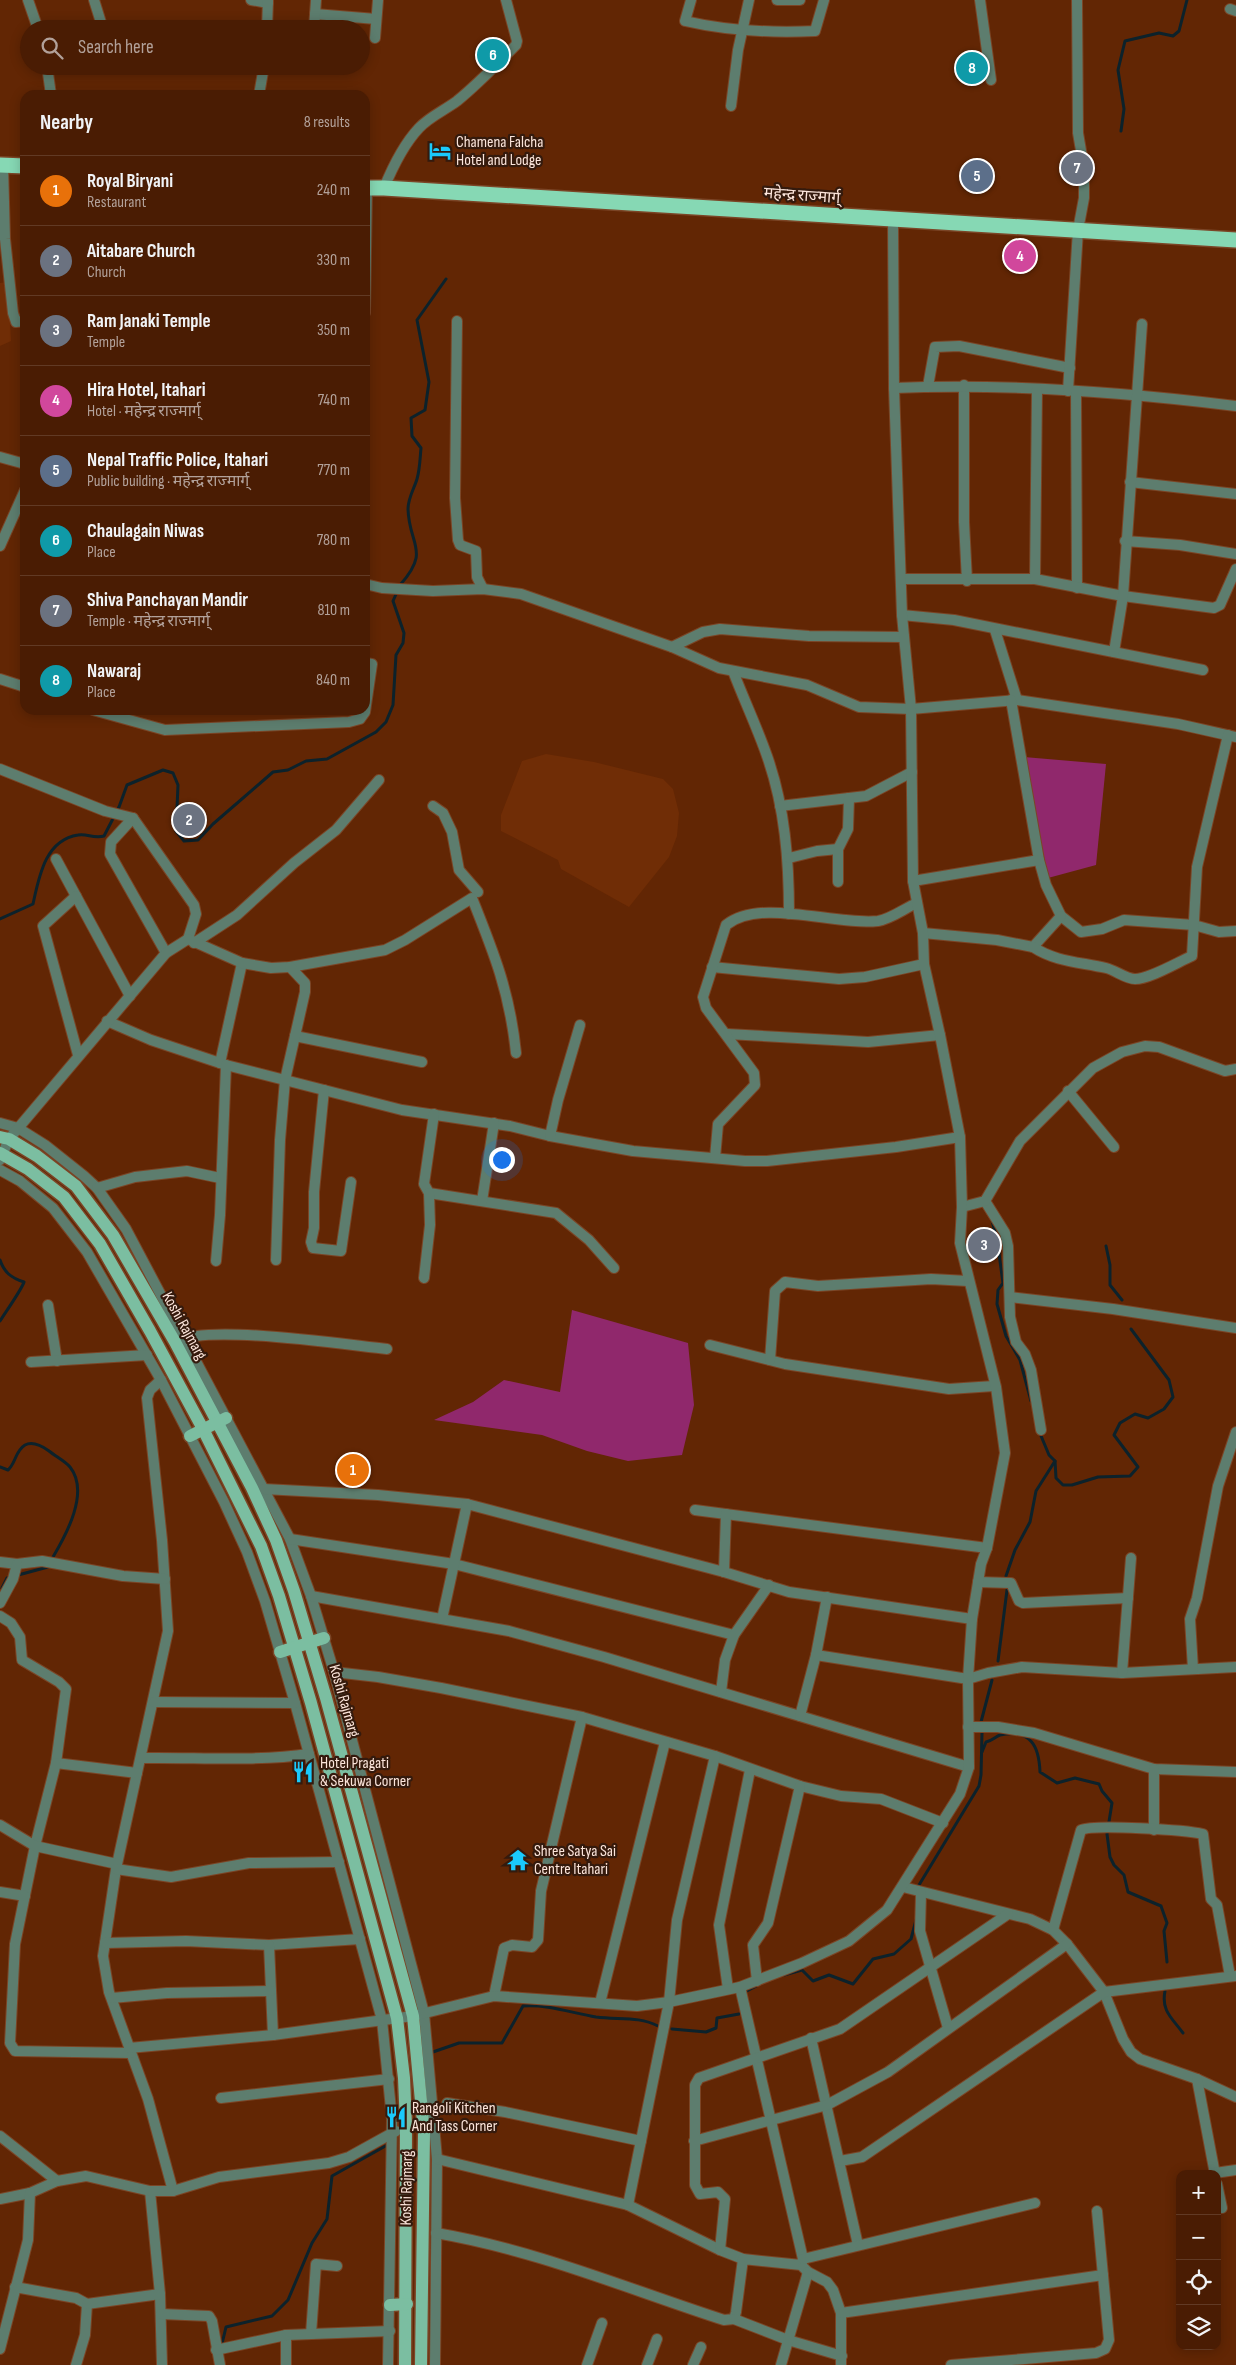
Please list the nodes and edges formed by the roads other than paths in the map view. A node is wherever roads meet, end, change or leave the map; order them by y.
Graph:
1 (28, 0) edge
2 (94, 0) edge
3 (251, 0) edge
4 (316, 0) edge
5 (378, 0) edge
6 (506, 0) edge
7 (691, 0) edge
8 (749, 0) edge
9 (777, 0) edge
10 (800, 0) edge
11 (824, 0) edge
12 (980, 0) edge
13 (1077, 0) edge
14 (268, 2) edge
15 (315, 14) junction
16 (35, 20) edge
17 (100, 20) edge
18 (267, 20) edge
19 (315, 20) edge
20 (376, 20) junction
21 (744, 31) junction
22 (375, 38) dead end
23 (48, 75) edge
24 (262, 75) edge
25 (991, 80) dead end
26 (50, 90) edge
27 (260, 90) edge
28 (731, 106) dead end
29 (2, 165) edge
30 (20, 166) edge
31 (370, 188) edge
32 (384, 188) junction
33 (893, 219) junction
34 (1078, 230) junction
35 (1236, 240) edge
36 (4, 276) edge
37 (457, 321) dead end
38 (20, 322) edge
39 (1142, 324) dead end
40 (1070, 368) junction
41 (964, 385) junction
42 (928, 386) junction
43 (894, 388) junction
44 (1037, 389) junction
45 (1072, 391) junction
46 (1136, 394) junction
47 (1236, 406) edge
48 (0, 457) edge
49 (20, 463) edge
50 (1130, 482) junction
51 (1236, 494) edge
52 (20, 507) edge
53 (1125, 541) junction
54 (1, 542) edge
55 (1236, 554) edge
56 (1236, 568) edge
57 (1035, 579) junction
58 (901, 580) junction
59 (967, 581) junction
60 (370, 585) edge
61 (1077, 588) junction
62 (1232, 588) edge
63 (483, 589) junction
64 (1123, 596) junction
65 (902, 615) junction
66 (995, 630) junction
67 (904, 637) junction
68 (672, 647) junction
69 (1114, 652) junction
70 (370, 664) edge
71 (1204, 670) dead end
72 (733, 671) junction
73 (0, 678) edge
74 (370, 678) edge
75 (20, 686) edge
76 (1014, 700) junction
77 (911, 708) junction
78 (117, 715) edge
79 (363, 715) edge
80 (1232, 736) edge
81 (0, 769) edge
82 (912, 772) junction
83 (380, 780) dead end
84 (849, 798) junction
85 (433, 806) dead end
86 (780, 806) junction
87 (129, 817) junction
88 (838, 849) junction
89 (789, 858) junction
90 (56, 860) dead end
91 (1039, 860) junction
92 (914, 881) junction
93 (838, 882) dead end
94 (478, 892) dead end
95 (76, 896) junction
96 (917, 903) junction
97 (790, 914) junction
98 (1061, 916) junction
99 (1194, 925) junction
100 (1236, 931) edge
101 (923, 932) junction
102 (191, 941) junction
103 (1033, 947) junction
104 (166, 953) junction
105 (242, 963) junction
106 (924, 964) junction
107 (290, 967) junction
108 (712, 967) junction
109 (130, 996) junction
110 (107, 1021) junction
111 (580, 1025) dead end
112 (727, 1034) junction
113 (940, 1035) junction
114 (295, 1036) junction
115 (516, 1053) dead end
116 (78, 1055) junction
117 (422, 1062) dead end
118 (223, 1064) junction
119 (1236, 1069) edge
120 (285, 1080) junction
121 (324, 1090) junction
122 (1068, 1091) junction
123 (434, 1114) junction
124 (0, 1123) edge
125 (494, 1123) junction
126 (18, 1128) junction
127 (550, 1136) junction
128 (960, 1137) junction
129 (4, 1138) edge
130 (1114, 1147) dead end
131 (1, 1156) edge
132 (715, 1158) junction
133 (0, 1170) edge
134 (220, 1178) junction
135 (351, 1182) dead end
136 (97, 1188) junction
137 (430, 1193) junction
138 (482, 1200) junction
139 (984, 1201) junction
140 (962, 1207) junction
141 (276, 1260) dead end
142 (216, 1261) dead end
143 (614, 1268) dead end
144 (424, 1278) dead end
145 (968, 1281) junction
146 (1010, 1297) junction
147 (48, 1305) dead end
148 (1236, 1328) edge
149 (179, 1340) junction
150 (710, 1345) dead end
151 (387, 1349) dead end
152 (147, 1355) junction
153 (770, 1360) junction
154 (57, 1361) junction
155 (31, 1362) dead end
156 (161, 1380) junction
157 (994, 1386) junction
158 (222, 1420) junction
159 (203, 1429) junction
160 (1041, 1430) dead end
161 (1236, 1432) edge
162 (190, 1436) junction
163 (264, 1489) junction
164 (467, 1504) junction
165 (695, 1510) dead end
166 (726, 1514) junction
167 (290, 1539) junction
168 (987, 1548) junction
169 (1131, 1558) dead end
170 (0, 1562) edge
171 (454, 1564) junction
172 (15, 1572) junction
173 (724, 1572) junction
174 (165, 1579) junction
175 (978, 1582) junction
176 (769, 1585) junction
177 (311, 1596) junction
178 (827, 1597) junction
179 (1128, 1598) junction
180 (0, 1604) edge
181 (0, 1616) edge
182 (442, 1619) junction
183 (972, 1619) junction
184 (734, 1635) junction
185 (324, 1638) junction
186 (310, 1642) junction
187 (294, 1647) junction
188 (280, 1652) junction
189 (816, 1655) junction
190 (1236, 1667) edge
191 (1193, 1669) junction
192 (334, 1672) junction
193 (1122, 1673) junction
194 (968, 1679) junction
195 (721, 1692) junction
196 (154, 1702) junction
197 (295, 1702) junction
198 (800, 1716) junction
199 (582, 1717) junction
200 (968, 1728) junction
201 (665, 1742) junction
202 (310, 1754) junction
203 (715, 1756) junction
204 (141, 1758) junction
205 (56, 1763) junction
206 (968, 1767) junction
207 (1154, 1768) junction
208 (750, 1770) junction
209 (1236, 1772) edge
210 (137, 1773) junction
211 (800, 1786) junction
212 (943, 1823) junction
213 (0, 1825) edge
214 (1154, 1830) junction
215 (34, 1846) junction
216 (339, 1862) junction
217 (116, 1866) junction
218 (903, 1887) junction
219 (0, 1892) edge
220 (921, 1893) junction
221 (25, 1896) junction
222 (1008, 1914) junction
223 (1053, 1930) junction
224 (360, 1939) junction
225 (105, 1943) junction
226 (1066, 1944) junction
227 (268, 1945) junction
228 (929, 1969) junction
229 (1233, 1976) edge
230 (757, 1981) junction
231 (740, 1987) junction
232 (728, 1989) junction
233 (271, 1990) junction
234 (1104, 1992) junction
235 (494, 1996) junction
236 (112, 1998) junction
237 (669, 2002) junction
238 (600, 2003) junction
239 (419, 2015) junction
240 (397, 2018) junction
241 (382, 2020) junction
242 (948, 2028) junction
243 (273, 2035) junction
244 (811, 2038) junction
245 (130, 2050) junction
246 (755, 2058) junction
247 (389, 2079) junction
248 (1197, 2079) junction
249 (1236, 2097) edge
250 (221, 2098) dead end
251 (447, 2104) dead end
252 (827, 2104) junction
253 (770, 2121) junction
254 (429, 2126) junction
255 (407, 2128) junction
256 (0, 2136) edge
257 (392, 2140) junction
258 (641, 2141) junction
259 (694, 2141) junction
260 (437, 2159) junction
261 (840, 2162) junction
262 (1214, 2170) edge
263 (1236, 2170) edge
264 (1221, 2172) edge
265 (56, 2181) junction
266 (424, 2188) junction
267 (437, 2188) junction
268 (150, 2190) junction
269 (173, 2191) junction
270 (30, 2193) junction
271 (0, 2199) edge
272 (1035, 2203) dead end
273 (1221, 2203) edge
274 (628, 2205) junction
275 (1222, 2208) dead end
276 (1096, 2211) dead end
277 (436, 2234) junction
278 (858, 2245) junction
279 (720, 2250) junction
280 (743, 2259) junction
281 (337, 2266) dead end
282 (804, 2266) junction
283 (1103, 2275) junction
284 (15, 2287) junction
285 (160, 2294) junction
286 (87, 2304) junction
287 (407, 2304) junction
288 (390, 2305) junction
289 (841, 2313) junction
290 (161, 2314) junction
291 (734, 2319) junction
292 (602, 2324) dead end
293 (390, 2331) junction
294 (311, 2334) junction
295 (286, 2335) junction
296 (658, 2339) dead end
297 (788, 2340) junction
298 (701, 2347) dead end
299 (0, 2349) edge
300 (216, 2350) junction
301 (842, 2360) edge
302 (76, 2365) edge
303 (162, 2365) edge
304 (220, 2365) edge
305 (286, 2365) edge
306 (388, 2365) edge
307 (405, 2365) edge
308 (421, 2365) edge
309 (435, 2365) edge
310 (587, 2365) edge
311 (647, 2365) edge
312 (693, 2365) edge
313 (782, 2365) edge
314 (951, 2365) edge

1 - 16 street
2 - 17 street
3 - 14 street
4 - 15 street
5 - 20 street
6 - 32 street
7 - 21 street
8 - 21 street
9 - 10 street
11 - 21 street
12 - 25 street
13 - 34 street
14 - 18 street
15 - 19 street
15 - 20 street
20 - 22 street
21 - 28 street
23 - 26 street
24 - 27 street
29 - 30 highway
29 - 36 street
31 - 32 highway, महेन्द्र राज्मार्ग्
32 - 33 highway, महेन्द्र राज्मार्ग्
33 - 34 highway, महेन्द्र राज्मार्ग्
33 - 43 street
34 - 35 highway, महेन्द्र राज्मार्ग्
34 - 40 street
36 - 38 street
37 - 63 street
39 - 46 street
40 - 42 street
40 - 45 street
41 - 42 street
41 - 44 street
41 - 59 street
42 - 43 street
43 - 58 street
44 - 45 street
44 - 57 street
45 - 46 street
45 - 61 street
46 - 47 street
46 - 50 street
48 - 49 street
50 - 51 street
50 - 53 street
52 - 54 street
53 - 55 street
53 - 64 street
56 - 62 street
57 - 59 street
57 - 61 street
58 - 59 street
58 - 65 street
60 - 63 street
61 - 64 street
62 - 64 street
63 - 68 street
64 - 69 street
65 - 66 street
65 - 67 street
66 - 69 street
66 - 76 street
67 - 68 street
67 - 77 street
68 - 72 street
69 - 71 street
70 - 74 street
72 - 77 street
72 - 86 street
73 - 75 street
76 - 77 street
76 - 80 street
76 - 91 street
77 - 82 street
78 - 79 street
80 - 99 street
81 - 87 street
82 - 84 street
82 - 92 street
83 - 102 street
84 - 86 street
84 - 88 street
85 - 94 street
86 - 89 street
87 - 102 street
87 - 104 street
88 - 89 street
88 - 93 street
89 - 97 street
90 - 95 street
91 - 92 street
91 - 98 street
92 - 96 street
95 - 109 street
95 - 116 street
96 - 97 street
96 - 101 street
97 - 108 street
98 - 99 street
98 - 103 street
99 - 100 street
99 - 103 street
101 - 103 street
101 - 106 street
102 - 104 street
102 - 105 street
104 - 109 street
105 - 107 street
105 - 118 street
106 - 108 street
106 - 113 street
107 - 114 street
107 - 115 street
108 - 112 street
109 - 110 street
110 - 116 street
110 - 118 street
111 - 127 street
112 - 113 street
112 - 132 street
113 - 128 street
114 - 117 street
114 - 120 street
116 - 126 street
118 - 120 street
118 - 134 street
119 - 122 street
120 - 121 street
120 - 141 street
121 - 123 street
121 - 135 street
122 - 130 street
122 - 139 street
123 - 125 street
123 - 137 street
124 - 126 street
125 - 127 street
125 - 138 street
126 - 129 street
126 - 136 street
127 - 132 street
128 - 132 street
128 - 140 street
129 - 131 street
129 - 149 main road, Koshi Rajmarg
131 - 159 main road, Koshi Rajmarg
133 - 152 street
134 - 136 street
134 - 142 street
136 - 149 street
137 - 138 street
137 - 144 street
138 - 143 street
139 - 140 street
139 - 146 street
140 - 145 street
145 - 153 street
145 - 157 street
146 - 148 street
146 - 160 street
147 - 154 street
149 - 151 street
149 - 158 main road, Koshi Rajmarg
150 - 153 street
152 - 154 street
152 - 156 street
153 - 157 street
154 - 155 street
156 - 162 street
156 - 174 street
157 - 168 street
158 - 159 main road
158 - 163 street
158 - 186 main road, Koshi Rajmarg
159 - 162 main road
159 - 187 main road, Koshi Rajmarg
161 - 191 street
162 - 188 street
163 - 164 street
163 - 167 street
164 - 171 street
164 - 173 street
165 - 166 street
166 - 168 street
166 - 173 street
167 - 171 street
167 - 177 street
168 - 175 street
169 - 179 street
170 - 172 street
171 - 182 street
171 - 184 street
172 - 174 street
172 - 180 street
173 - 176 street
174 - 196 street
175 - 179 street
175 - 183 street
176 - 178 street
176 - 184 street
177 - 182 street
177 - 185 street
178 - 183 street
178 - 189 street
179 - 193 street
181 - 205 street
182 - 195 street
183 - 194 street
184 - 195 street
185 - 186 main road
185 - 192 street
186 - 187 main road
186 - 239 main road, Koshi Rajmarg
187 - 188 main road
187 - 240 main road, Koshi Rajmarg
188 - 197 street
189 - 194 street
189 - 198 street
190 - 191 street
191 - 193 street
192 - 199 street
192 - 239 street
193 - 194 street
194 - 200 street
195 - 198 street
196 - 197 street
196 - 204 street
197 - 202 street
198 - 206 street
199 - 201 street
199 - 235 street
200 - 206 street
200 - 207 street
201 - 203 street
201 - 238 street
202 - 204 street
202 - 216 street
203 - 208 street
203 - 237 street
204 - 210 street
205 - 210 street
205 - 215 street
206 - 212 street
207 - 209 street
207 - 214 street
208 - 211 street
208 - 232 street
210 - 217 street
211 - 212 street
211 - 230 street
212 - 218 street
213 - 215 street
214 - 223 street
214 - 229 street
215 - 217 street
215 - 221 street
216 - 217 street
216 - 224 street
217 - 225 street
218 - 220 street
218 - 230 street
219 - 221 street
220 - 222 street
220 - 228 street
221 - 245 street
222 - 223 street
222 - 228 street
223 - 226 street
224 - 227 street
224 - 241 street
225 - 227 street
225 - 236 street
226 - 234 street
226 - 242 street
227 - 233 street
228 - 242 street
228 - 244 street
229 - 234 street
230 - 231 street
231 - 232 street
231 - 246 street
232 - 237 street
233 - 236 street
233 - 243 street
234 - 248 street
234 - 261 street
235 - 238 street
235 - 239 street
236 - 245 street
237 - 238 street
237 - 258 street
239 - 240 street
239 - 254 main road, Koshi Rajmarg
239 - 254 street
240 - 241 street
240 - 255 main road, Koshi Rajmarg
241 - 243 street
241 - 247 street
242 - 252 street
243 - 245 street
244 - 246 street
244 - 252 street
245 - 269 street
246 - 253 street
246 - 259 street
247 - 250 street
247 - 257 street
248 - 249 street
248 - 262 street
251 - 258 street
252 - 253 street
252 - 261 street
253 - 259 street
253 - 282 street
254 - 260 street
254 - 266 main road, Koshi Rajmarg
255 - 257 street
255 - 287 main road, Koshi Rajmarg
256 - 265 street
257 - 269 street
257 - 288 street
258 - 274 street
259 - 279 street
260 - 267 street
260 - 274 street
261 - 278 street
263 - 264 street
265 - 268 street
265 - 270 street
266 - 267 main road
266 - 308 main road, Koshi Rajmarg
267 - 277 street
268 - 269 street
268 - 285 street
270 - 271 street
270 - 284 street
272 - 278 street
273 - 275 street
274 - 279 street
276 - 283 street
277 - 291 street
277 - 309 street
278 - 282 street
279 - 280 street
280 - 282 street
280 - 291 street
281 - 294 street
282 - 289 street
282 - 297 street
283 - 289 street
283 - 314 street
284 - 286 street
284 - 299 street
285 - 286 street
285 - 290 street
286 - 302 street
287 - 288 main road
287 - 307 main road, Koshi Rajmarg
288 - 293 street
289 - 301 street
290 - 300 street
290 - 303 street
291 - 297 street
292 - 310 street
293 - 294 street
293 - 306 street
294 - 295 street
295 - 300 street
295 - 305 street
296 - 311 street
297 - 301 street
297 - 313 street
298 - 312 street
300 - 304 street

